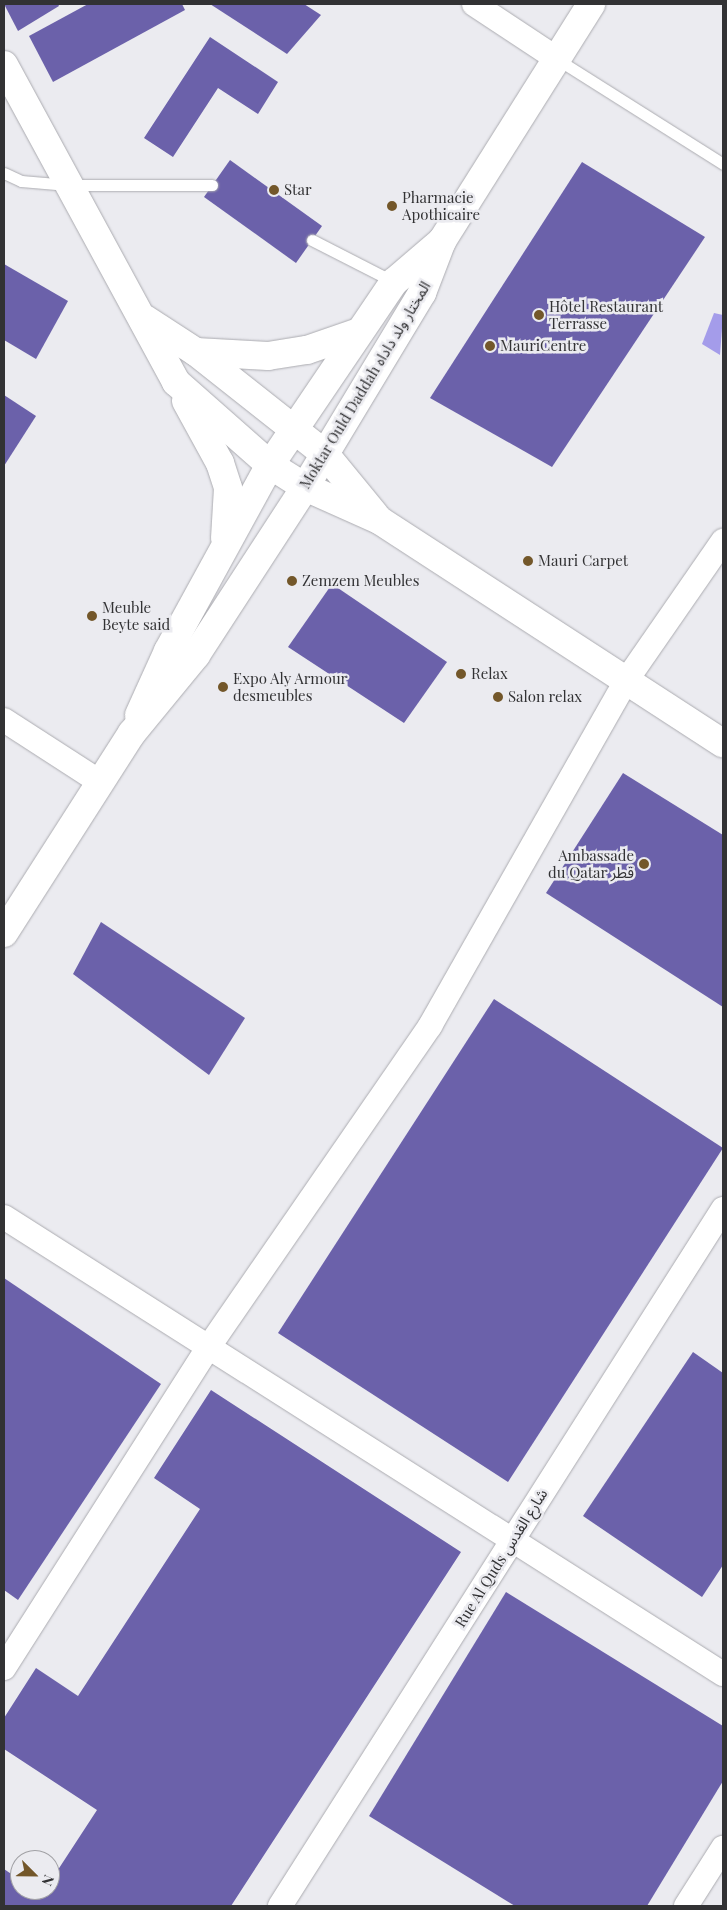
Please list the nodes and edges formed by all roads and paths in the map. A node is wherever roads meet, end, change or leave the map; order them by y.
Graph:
1 (474, 4) edge
2 (591, 4) edge
3 (557, 59) junction
4 (4, 65) edge
5 (723, 164) edge
6 (4, 173) edge
7 (68, 185) junction
8 (212, 185) dead end
9 (312, 240) dead end
10 (442, 241) junction
11 (394, 282) junction
12 (143, 318) junction
13 (356, 333) junction
14 (196, 352) junction
15 (176, 382) junction
16 (293, 430) junction
17 (324, 454) junction
18 (270, 465) junction
19 (305, 488) junction
20 (379, 520) junction
21 (723, 541) edge
22 (225, 543) junction
23 (628, 678) junction
24 (4, 720) edge
25 (132, 733) junction
26 (723, 743) edge
27 (100, 782) junction
28 (4, 933) edge
29 (723, 1209) edge
30 (4, 1217) edge
31 (210, 1345) junction
32 (513, 1538) junction
33 (4, 1668) edge
34 (723, 1674) edge
35 (723, 1848) edge
36 (280, 1906) edge
37 (686, 1906) edge

1 - 3 street
2 - 3 main road
3 - 5 lane
3 - 10 main road
4 - 7 main road
6 - 7 lane
7 - 8 lane
7 - 12 main road
9 - 11 lane
10 - 11 main road, Moktar Ould Daddah المختار ولد داداه
10 - 17 main road, Moktar Ould Daddah المختار ولد داداه
11 - 13 main road, Moktar Ould Daddah المختار ولد داداه
12 - 14 main road
12 - 15 main road
13 - 14 main road
13 - 16 main road, Moktar Ould Daddah المختار ولد داداه
14 - 16 main road
15 - 18 main road
15 - 22 main road
16 - 17 main road
16 - 18 main road, Moktar Ould Daddah المختار ولد داداه
17 - 19 main road, Moktar Ould Daddah المختار ولد داداه
17 - 20 main road
18 - 19 main road
18 - 22 main road, Moktar Ould Daddah المختار ولد داداه
19 - 20 main road
19 - 25 main road, Moktar Ould Daddah المختار ولد داداه
20 - 23 main road
21 - 23 street
22 - 25 main road, Moktar Ould Daddah المختار ولد داداه
23 - 26 main road
23 - 31 street
24 - 27 street
25 - 27 main road, Moktar Ould Daddah المختار ولد داداه
27 - 28 main road, Moktar Ould Daddah المختار ولد داداه
29 - 32 street, Rue Al Quds شارع القدس
30 - 31 street
31 - 32 street
31 - 33 street
32 - 34 street
32 - 36 street, Rue Al Quds شارع القدس
35 - 37 street

